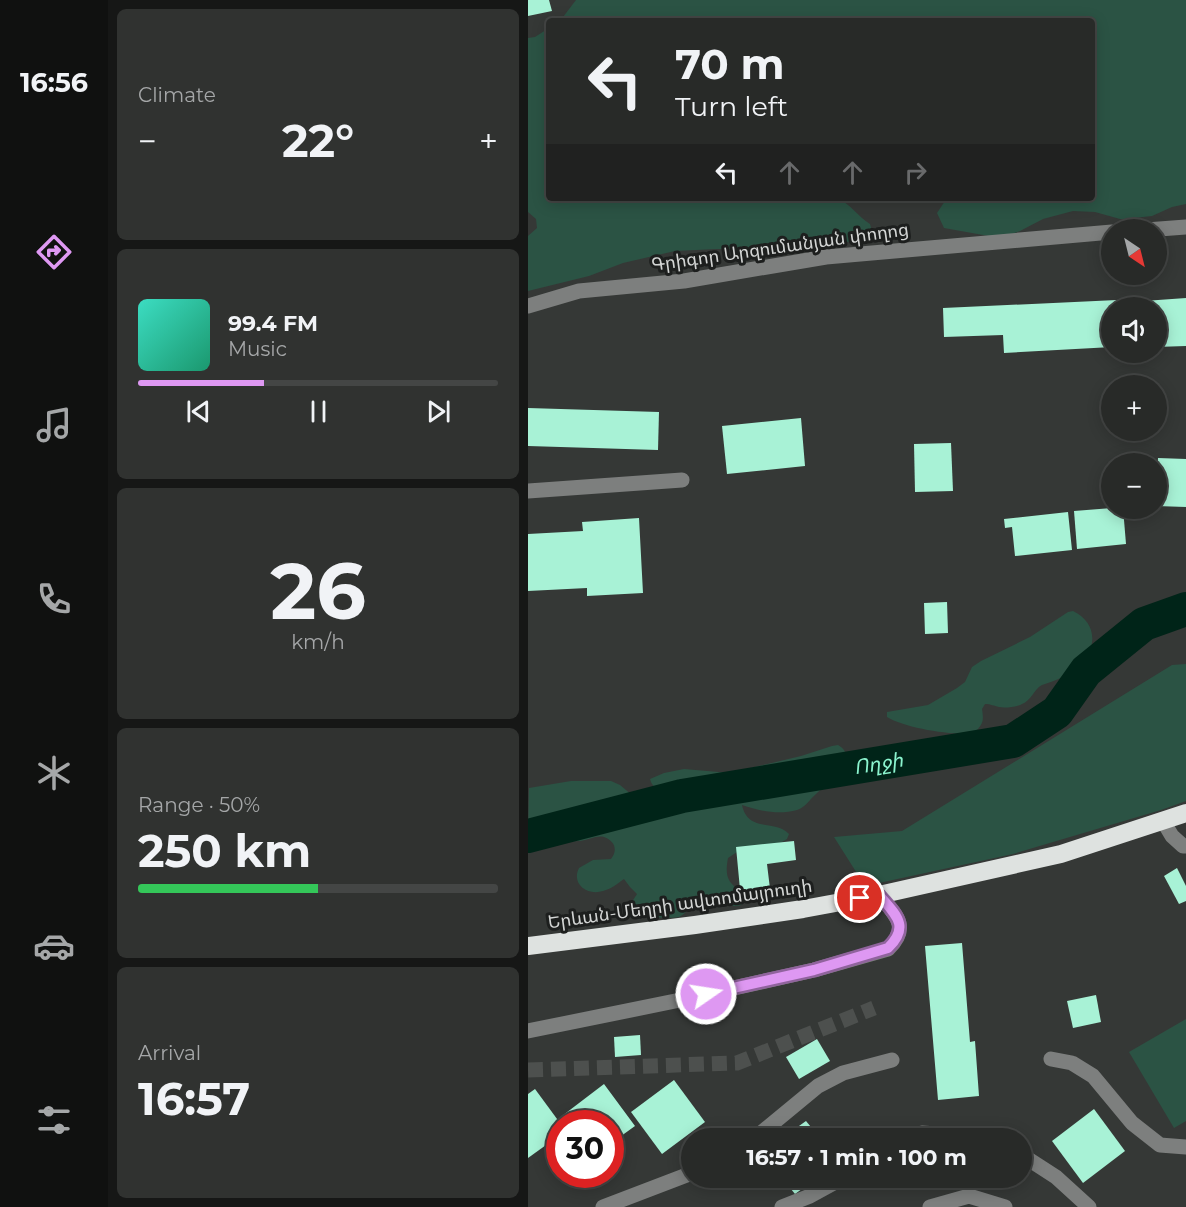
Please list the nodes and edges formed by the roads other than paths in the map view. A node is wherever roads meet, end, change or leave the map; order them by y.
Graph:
1 (1186, 226) edge
2 (1167, 228) edge
3 (1101, 233) edge
4 (528, 306) edge
5 (682, 480) dead end
6 (528, 491) edge
7 (1186, 813) edge
8 (1163, 821) junction
9 (1186, 846) edge
10 (879, 895) junction
11 (528, 946) edge
12 (528, 1031) edge
13 (1051, 1059) dead end
14 (892, 1060) dead end
15 (767, 1128) edge
16 (1186, 1147) edge
17 (1032, 1161) edge
18 (681, 1177) edge
19 (825, 1188) edge
20 (788, 1206) edge
21 (603, 1207) edge
22 (930, 1207) edge
23 (1005, 1207) edge
24 (1089, 1207) edge

1 - 2 street
3 - 4 street, Գրիգոր Արզումանյան փողոց
5 - 6 street
7 - 8 highway, Երևան-Մեղրի ավտոմայրուղի
8 - 9 street
8 - 10 highway, Երևան-Մեղրի ավտոմայրուղի
10 - 11 highway, Երևան-Մեղրի ավտոմայրուղի
10 - 12 street
13 - 16 street
14 - 15 street
17 - 24 street
18 - 21 street
19 - 20 street
22 - 23 street

